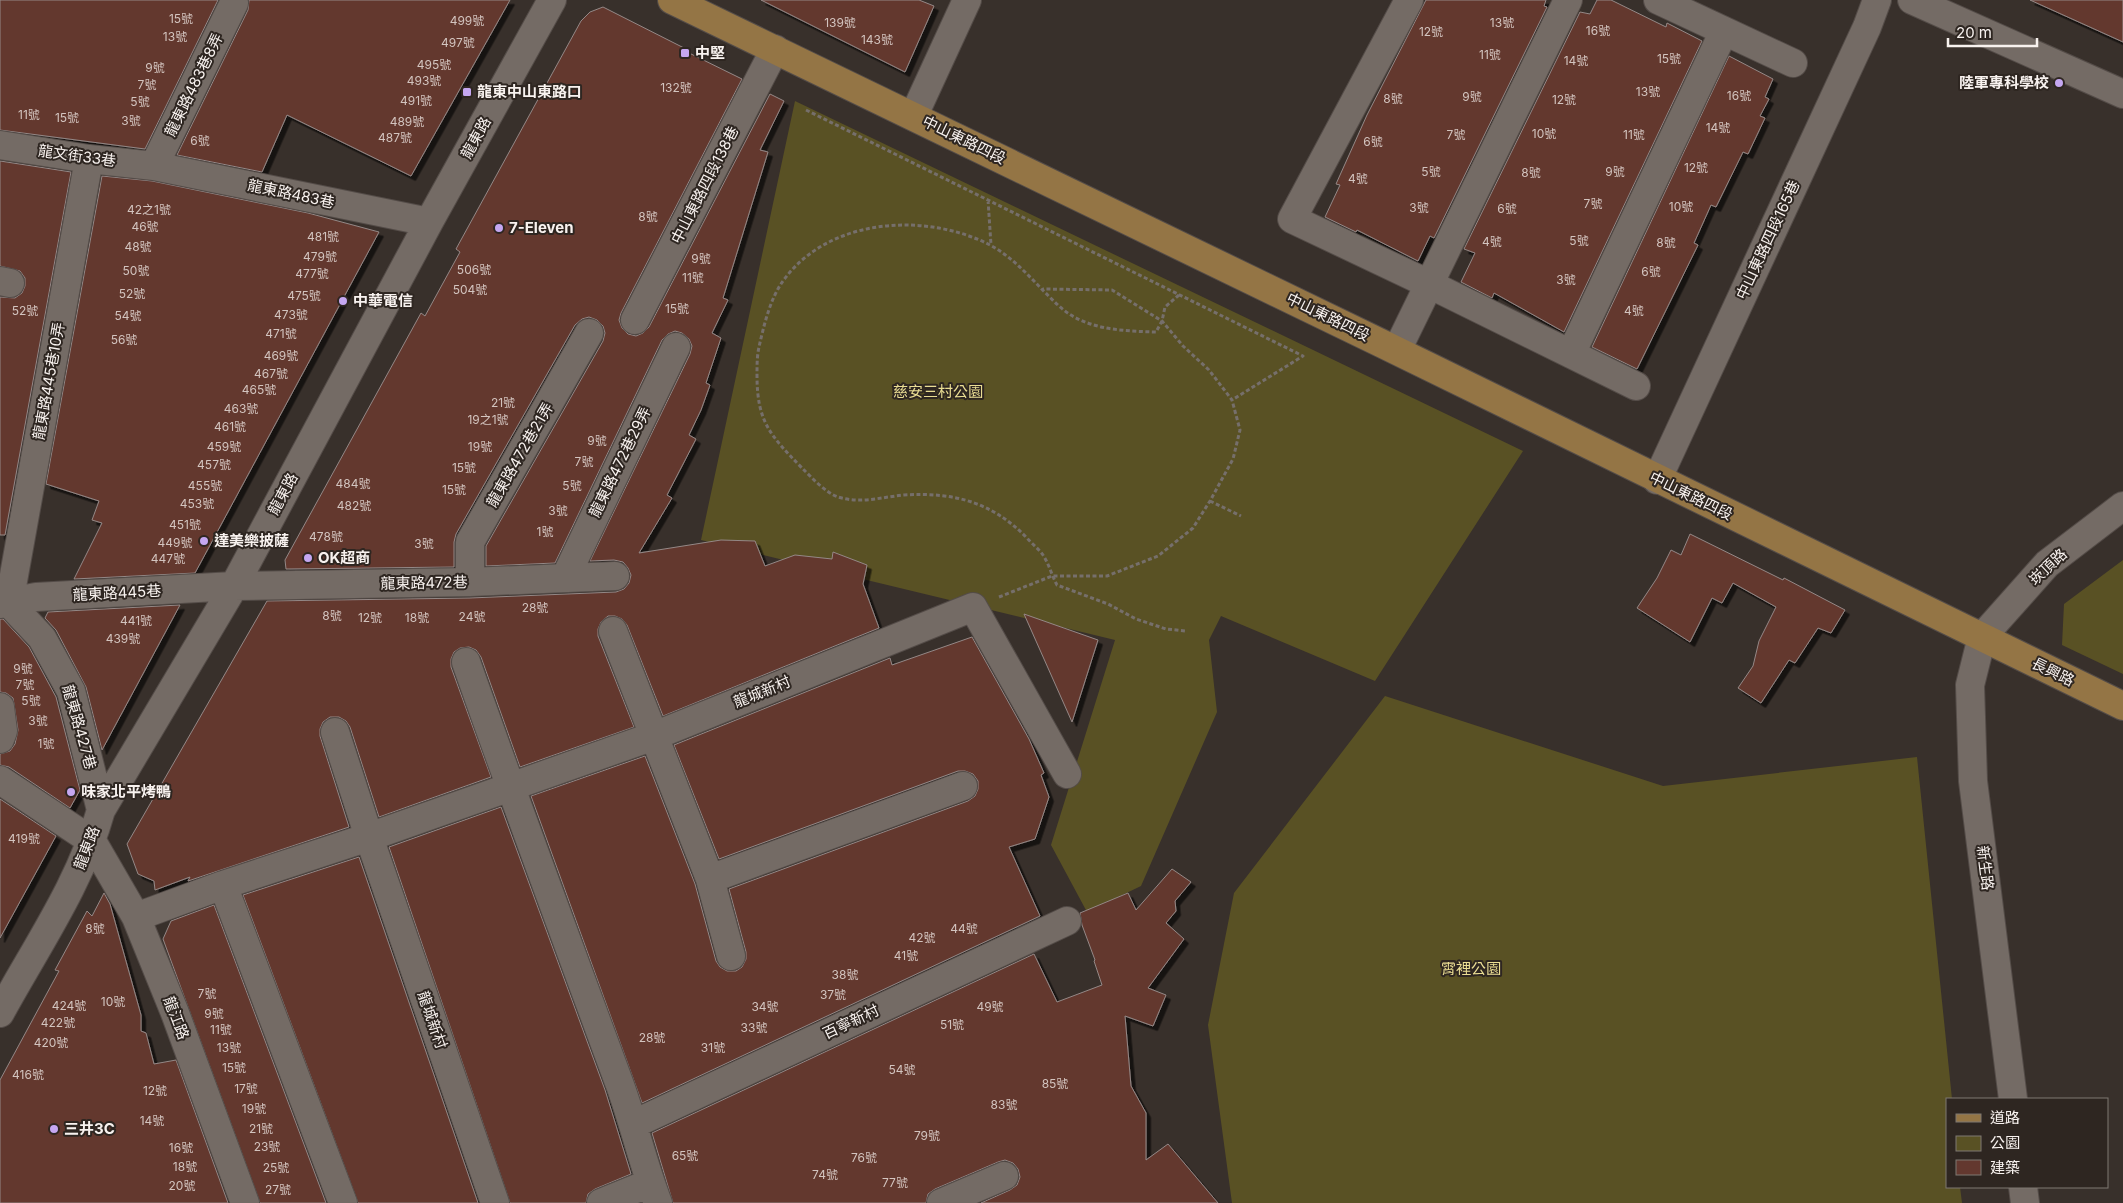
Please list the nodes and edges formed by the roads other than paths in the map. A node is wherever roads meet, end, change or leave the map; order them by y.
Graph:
1 (552, 0) edge
2 (672, 0) edge
3 (967, 0) edge
4 (1409, 0) edge
5 (1568, 0) edge
6 (1658, 0) edge
7 (1877, 0) edge
8 (1912, 0) edge
9 (234, 3) dead end
10 (1724, 31) junction
11 (775, 49) junction
12 (1793, 63) dead end
13 (2123, 94) edge
14 (914, 115) junction
15 (0, 145) edge
16 (89, 159) junction
17 (154, 166) junction
18 (429, 222) junction
19 (1429, 284) junction
20 (635, 320) dead end
21 (589, 332) dead end
22 (676, 347) dead end
23 (1397, 350) junction
24 (1571, 354) junction
25 (1636, 386) dead end
26 (1657, 480) junction
27 (2123, 506) edge
28 (615, 576) dead end
29 (565, 578) junction
30 (470, 582) junction
31 (234, 586) junction
32 (4, 604) edge
33 (613, 631) dead end
34 (1982, 637) junction
35 (466, 662) dead end
36 (2123, 706) edge
37 (0, 707) edge
38 (335, 732) dead end
39 (654, 736) junction
40 (0, 738) edge
41 (1067, 774) dead end
42 (0, 780) edge
43 (510, 786) junction
44 (963, 786) dead end
45 (101, 810) junction
46 (369, 837) junction
47 (92, 841) junction
48 (710, 879) junction
49 (223, 885) junction
50 (136, 917) junction
51 (1067, 921) dead end
52 (731, 956) dead end
53 (0, 1013) edge
54 (2013, 1098) edge
55 (634, 1124) junction
56 (1004, 1176) dead end
57 (2024, 1188) edge
58 (654, 1193) edge
59 (245, 1203) edge
60 (343, 1203) edge
61 (495, 1203) edge
62 (602, 1203) edge
63 (941, 1203) edge
64 (2025, 1203) edge

1 - 18 street, 龍東路
2 - 11 main road, 中山東路四段
3 - 14 street
4 - 19 street
5 - 19 street
6 - 10 street
7 - 26 street, 中山東路四段165巷
8 - 13 street
9 - 17 street, 龍東路483巷8弄
10 - 12 street
10 - 24 street
11 - 14 main road, 中山東路四段
11 - 20 street, 中山東路四段138巷
14 - 23 main road, 中山東路四段
15 - 16 street, 龍文街33巷
16 - 17 street, 龍文街33巷
16 - 32 street, 龍東路445巷10弄
17 - 18 street, 龍東路483巷
18 - 31 street, 龍東路
19 - 23 street
19 - 24 street
21 - 30 street, 龍東路472巷21弄
22 - 29 street, 龍東路472巷29弄
23 - 26 main road, 中山東路四段
24 - 25 street
26 - 34 main road, 中山東路四段
27 - 34 street, 崁頂路
28 - 29 street, 龍東路472巷
29 - 30 street, 龍東路472巷
30 - 31 street, 龍東路472巷
31 - 32 street, 龍東路445巷
31 - 45 street, 龍東路
32 - 45 street, 龍東路427巷
33 - 39 street
34 - 36 main road, 長興路
34 - 54 street, 新生路
35 - 43 street
37 - 40 street
38 - 46 street, 龍城新村
39 - 41 street, 龍城新村
39 - 43 street, 龍城新村
39 - 48 street
42 - 47 street
43 - 46 street, 龍城新村
43 - 55 street
44 - 48 street
45 - 47 street, 龍東路
46 - 49 street, 龍城新村
46 - 61 street, 龍城新村
47 - 50 street, 龍江路
47 - 53 street, 龍東路
48 - 52 street
49 - 50 street, 龍城新村
49 - 60 street
50 - 59 street, 龍江路
51 - 55 street, 百寧新村
55 - 58 street
56 - 63 street
57 - 64 street
58 - 62 street

